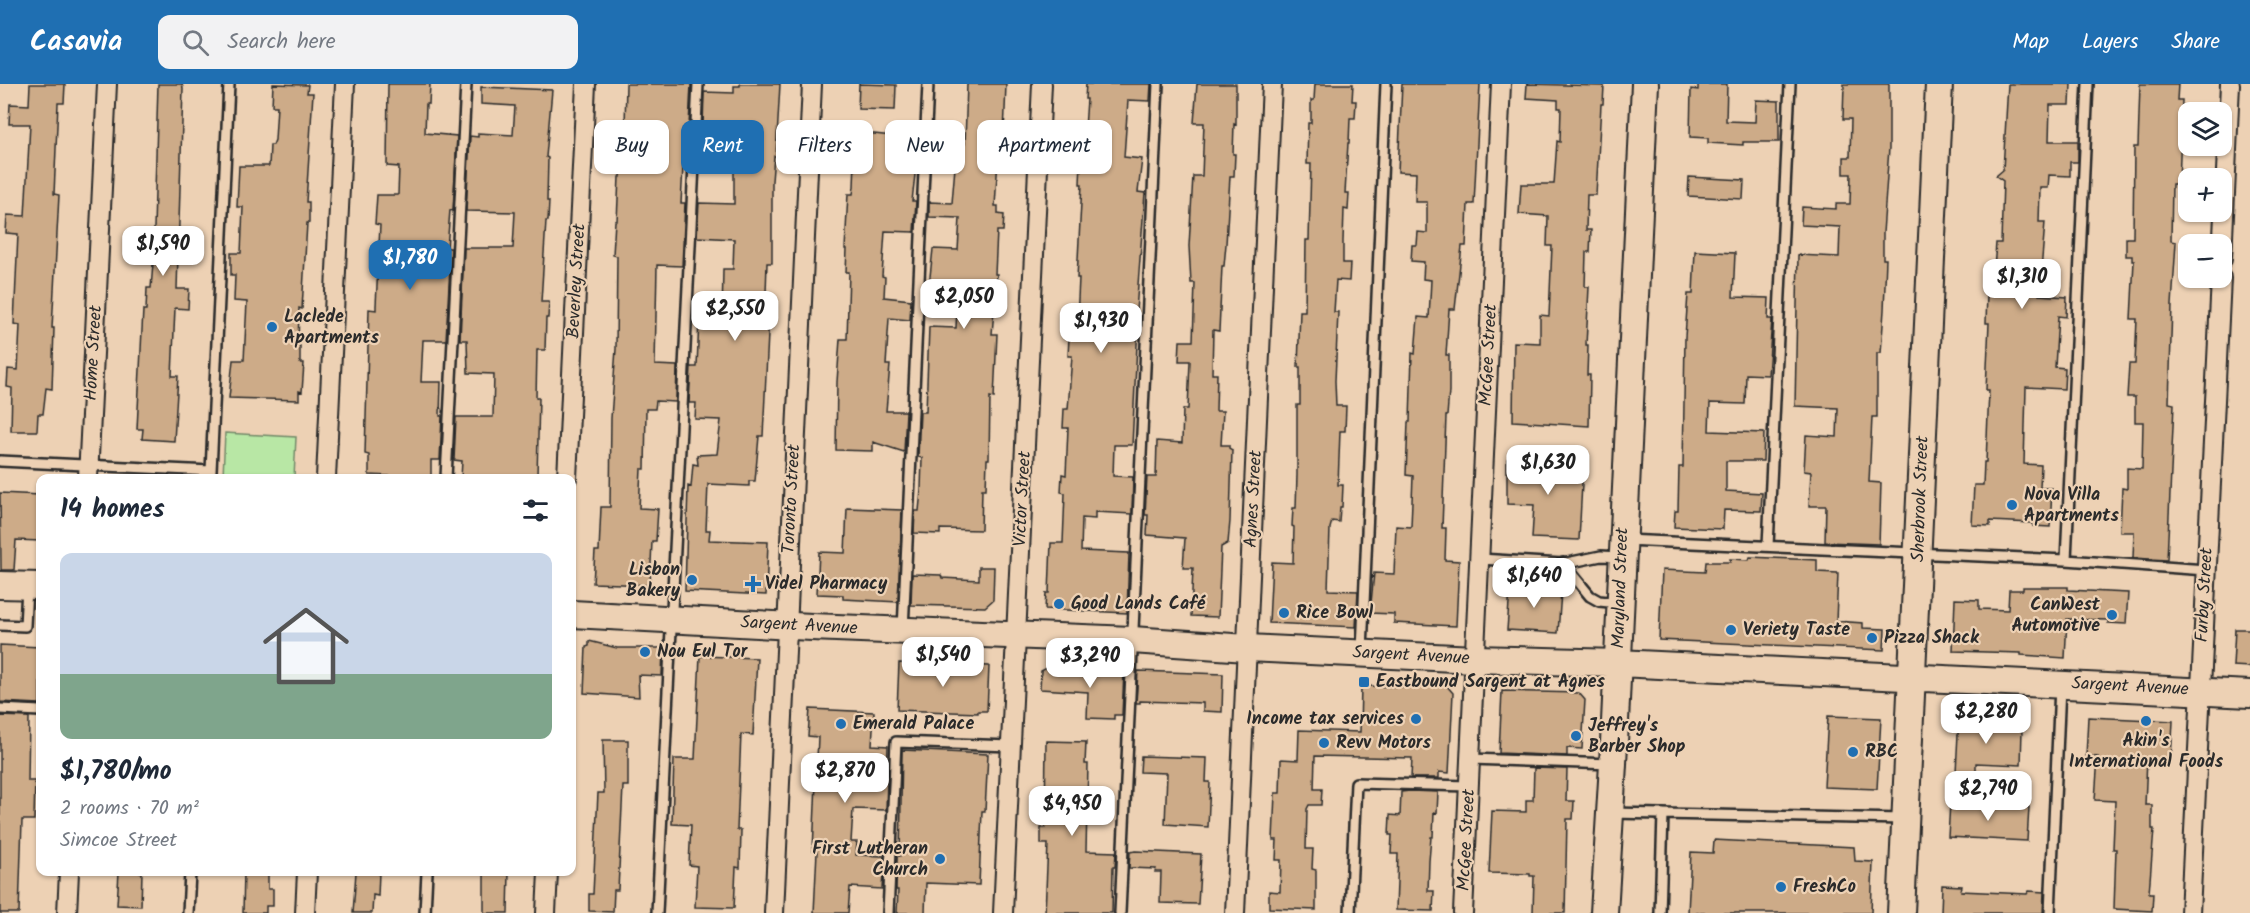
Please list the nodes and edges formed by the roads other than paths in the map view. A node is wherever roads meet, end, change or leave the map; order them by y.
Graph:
1 (107, 84) edge
2 (229, 84) edge
3 (345, 84) edge
4 (466, 84) edge
5 (586, 84) edge
6 (698, 84) edge
7 (812, 84) edge
8 (928, 84) edge
9 (1042, 84) edge
10 (1158, 84) edge
11 (1272, 84) edge
12 (1386, 84) edge
13 (1501, 84) edge
14 (1645, 84) edge
15 (1790, 84) edge
16 (1939, 84) edge
17 (2088, 84) edge
18 (2230, 84) edge
19 (2223, 234) edge
20 (2220, 288) edge
21 (0, 461) edge
22 (88, 472) edge
23 (326, 474) edge
24 (446, 474) edge
25 (567, 474) edge
26 (1768, 546) junction
27 (1622, 549) junction
28 (1919, 555) junction
29 (1480, 559) junction
30 (2066, 560) junction
31 (1563, 563) junction
32 (2206, 570) junction
33 (0, 585) edge
34 (34, 586) edge
35 (1620, 603) junction
36 (576, 614) edge
37 (671, 619) junction
38 (0, 625) edge
39 (786, 626) junction
40 (903, 631) junction
41 (1017, 636) junction
42 (1132, 640) junction
43 (1247, 648) junction
44 (1362, 653) junction
45 (1475, 659) junction
46 (1618, 663) junction
47 (1913, 678) junction
48 (2060, 683) junction
49 (2200, 691) junction
50 (2250, 694) edge
51 (0, 709) edge
52 (36, 711) edge
53 (1011, 746) junction
54 (1471, 759) junction
55 (1614, 764) junction
56 (1469, 786) junction
57 (1610, 813) junction
58 (1663, 814) junction
59 (1906, 819) junction
60 (69, 876) edge
61 (190, 876) edge
62 (307, 876) edge
63 (427, 876) edge
64 (548, 876) edge
65 (68, 913) edge
66 (188, 913) edge
67 (305, 913) edge
68 (425, 913) edge
69 (546, 913) edge
70 (657, 913) edge
71 (774, 913) edge
72 (888, 913) edge
73 (1003, 913) edge
74 (1120, 913) edge
75 (1235, 913) edge
76 (1350, 913) edge
77 (1463, 913) edge
78 (1604, 913) edge
79 (1660, 913) edge
80 (1901, 913) edge
81 (2050, 913) edge
82 (2190, 913) edge

1 - 22 street, Home Street
2 - 22 lane
3 - 23 street
4 - 24 lane
5 - 25 street, Beverley Street
6 - 37 lane
7 - 39 street, Toronto Street
8 - 40 lane
9 - 41 street, Victor Street
10 - 42 lane
11 - 43 street, Agnes Street
12 - 44 lane
13 - 29 street, McGee Street
14 - 27 main road, Maryland Street
15 - 26 lane
16 - 28 main road, Sherbrook Street
17 - 30 lane
18 - 19 street
20 - 32 street, Furby Street
21 - 22 lane
26 - 27 lane
26 - 28 lane
27 - 31 lane
27 - 35 main road, Maryland Street
28 - 30 lane
28 - 47 main road, Sherbrook Street
29 - 31 lane
29 - 45 street, McGee Street
30 - 32 lane
31 - 35 lane
32 - 49 street, Furby Street
33 - 34 main road
34 - 38 lane
35 - 46 main road, Maryland Street
36 - 37 main road, Sargent Avenue
37 - 39 main road, Sargent Avenue
37 - 70 lane
39 - 40 main road, Sargent Avenue
39 - 71 street, Toronto Street
40 - 41 main road, Sargent Avenue
41 - 42 main road, Sargent Avenue
41 - 53 street, Victor Street
42 - 43 main road, Sargent Avenue
42 - 74 lane
43 - 44 main road, Sargent Avenue
43 - 75 street, Agnes Street
44 - 45 main road, Sargent Avenue
45 - 46 main road, Sargent Avenue
45 - 54 street, McGee Street
46 - 47 main road, Sargent Avenue
46 - 55 main road, Maryland Street
47 - 48 main road, Sargent Avenue
47 - 59 main road, Sherbrook Street
48 - 49 main road, Sargent Avenue
48 - 81 lane
49 - 50 main road, Sargent Avenue
49 - 82 street, Furby Street
51 - 52 lane
53 - 72 lane
53 - 73 street, Victor Street
54 - 55 lane
54 - 56 street, McGee Street
55 - 57 main road, Maryland Street
56 - 76 lane
56 - 77 street, McGee Street
57 - 58 lane
57 - 78 main road, Maryland Street
58 - 59 lane
58 - 79 lane
59 - 80 main road, Sherbrook Street
60 - 65 street
61 - 66 lane
62 - 67 street
63 - 68 lane
64 - 69 street

